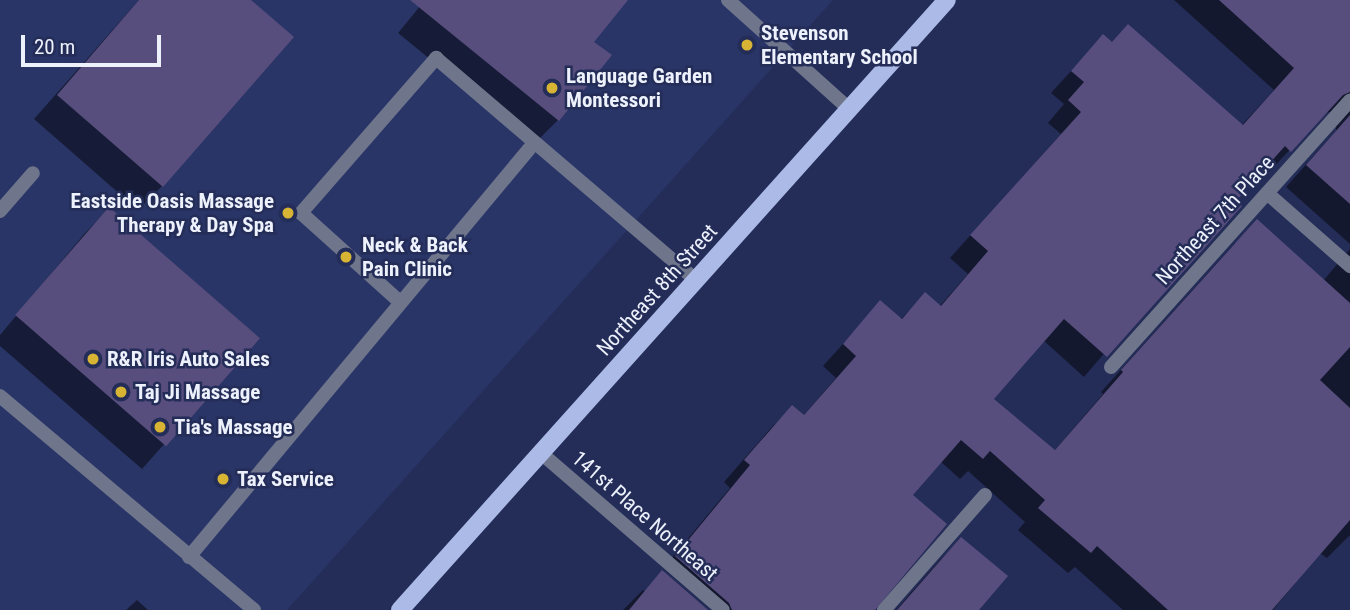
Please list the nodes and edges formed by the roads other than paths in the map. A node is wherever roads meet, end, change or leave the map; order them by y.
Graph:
1 (728, 0) edge
2 (947, 0) edge
3 (1350, 101) edge
4 (849, 109) junction
5 (534, 143) junction
6 (33, 173) dead end
7 (1267, 193) junction
8 (0, 211) edge
9 (1350, 266) edge
10 (696, 280) junction
11 (400, 302) junction
12 (1111, 367) dead end
13 (0, 396) edge
14 (541, 453) junction
15 (985, 495) dead end
16 (189, 557) junction
17 (254, 610) edge
18 (400, 610) edge
19 (723, 610) edge
20 (884, 610) edge

1 - 4 street
2 - 4 main road, Northeast 8th Street
3 - 7 street, Northeast 7th Place
4 - 10 main road, Northeast 8th Street
5 - 10 street
5 - 11 street
5 - 11 street
6 - 8 street
7 - 9 street
7 - 12 street, Northeast 7th Place
10 - 14 main road, Northeast 8th Street
11 - 16 street
13 - 16 street
14 - 18 main road, Northeast 8th Street
14 - 19 street, 141st Place Northeast
15 - 20 street
16 - 17 street

